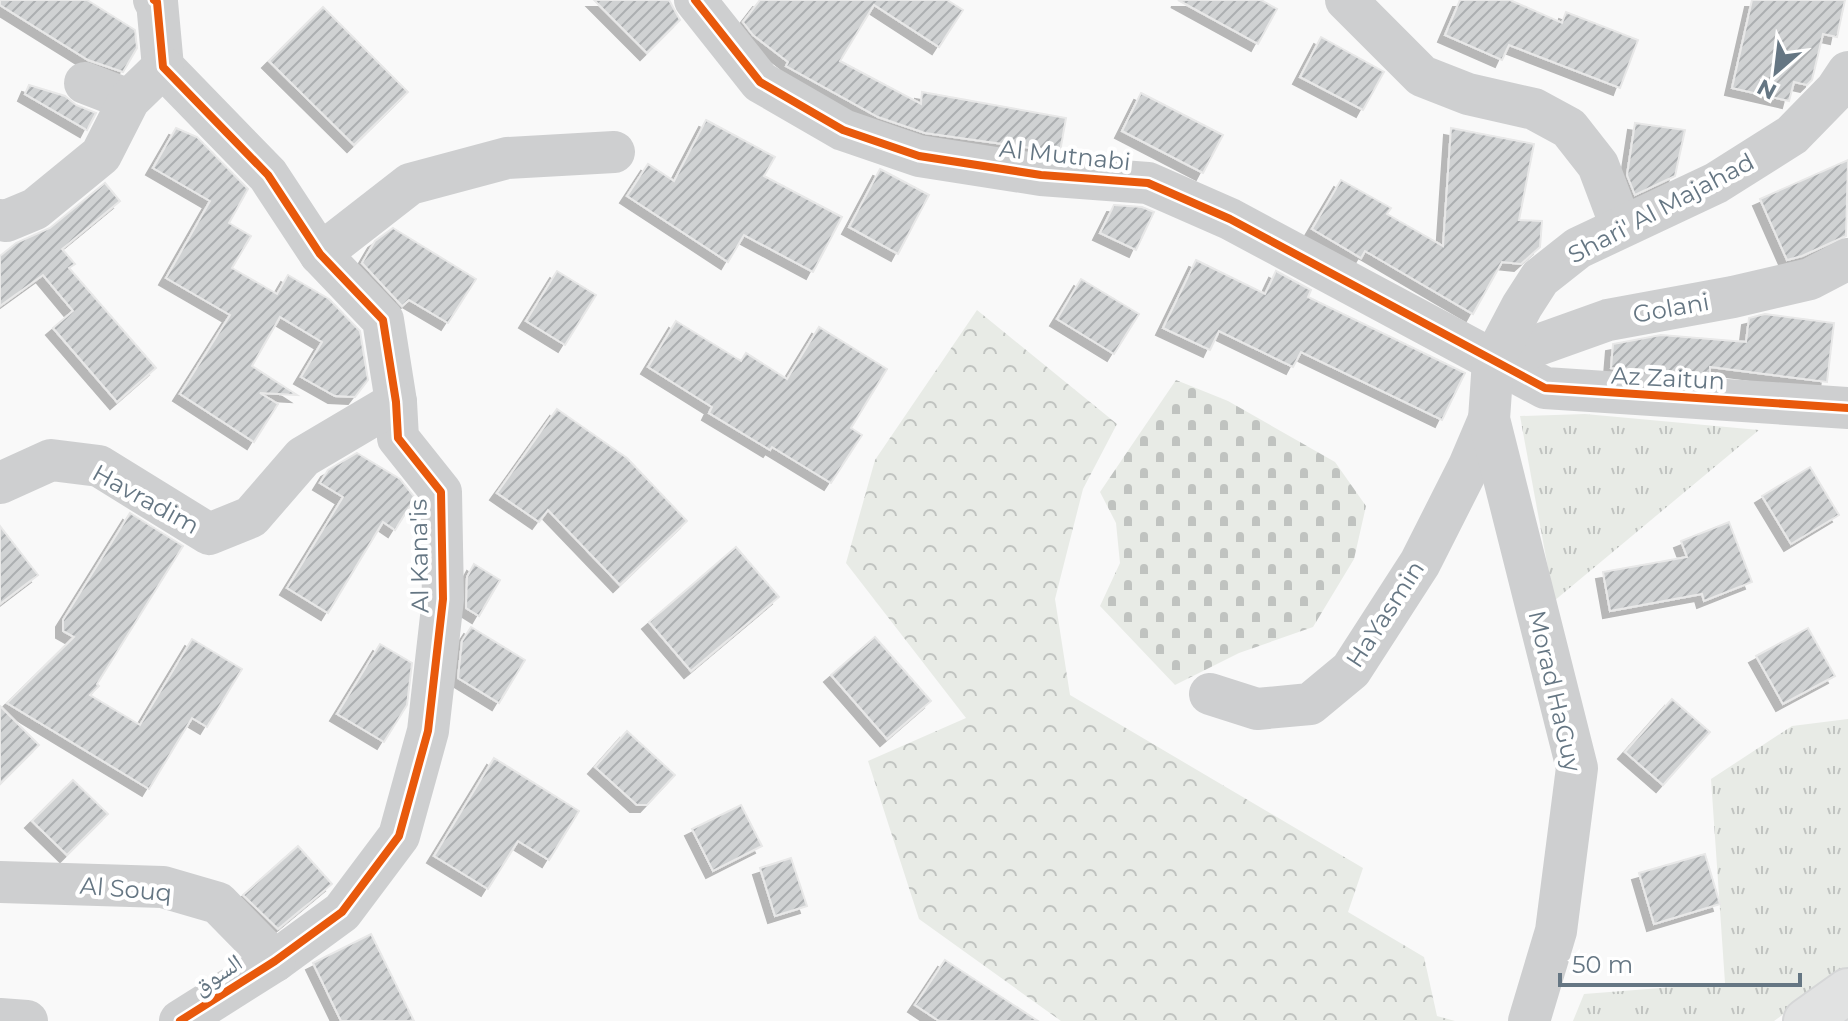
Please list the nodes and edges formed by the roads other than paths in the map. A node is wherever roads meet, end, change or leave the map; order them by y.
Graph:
1 (695, 0) edge
2 (1346, 0) edge
3 (157, 1) edge
4 (163, 67) junction
5 (1848, 72) edge
6 (85, 83) dead end
7 (129, 100) junction
8 (614, 152) dead end
9 (0, 220) edge
10 (1621, 226) junction
11 (320, 254) junction
12 (1848, 259) edge
13 (1493, 361) junction
14 (396, 402) junction
15 (1848, 408) edge
16 (1489, 419) junction
17 (0, 483) edge
18 (1210, 694) dead end
19 (0, 882) edge
20 (275, 961) junction
21 (1848, 991) edge
22 (0, 1019) edge
23 (27, 1021) edge
24 (180, 1021) edge
25 (1529, 1021) edge
26 (1806, 1021) edge

1 - 13 street, Al Mutnabi
2 - 10 street
3 - 4 street
4 - 7 street
4 - 11 street, Al Kana'is
5 - 10 street, Shari' Al Majahad
6 - 7 street
7 - 9 street
8 - 11 street
10 - 13 street, Shari' Al Majahad
11 - 14 street, Al Kana'is
12 - 13 street, Golani
13 - 15 street, Az Zaitun
13 - 16 street, Morad HaGuy
14 - 17 street, Havradim
14 - 20 street, Al Kana'is
16 - 18 street, HaYasmin
16 - 25 street, Morad HaGuy
19 - 20 street, Al Souq
20 - 24 street, السوق
21 - 26 main road
22 - 23 street

